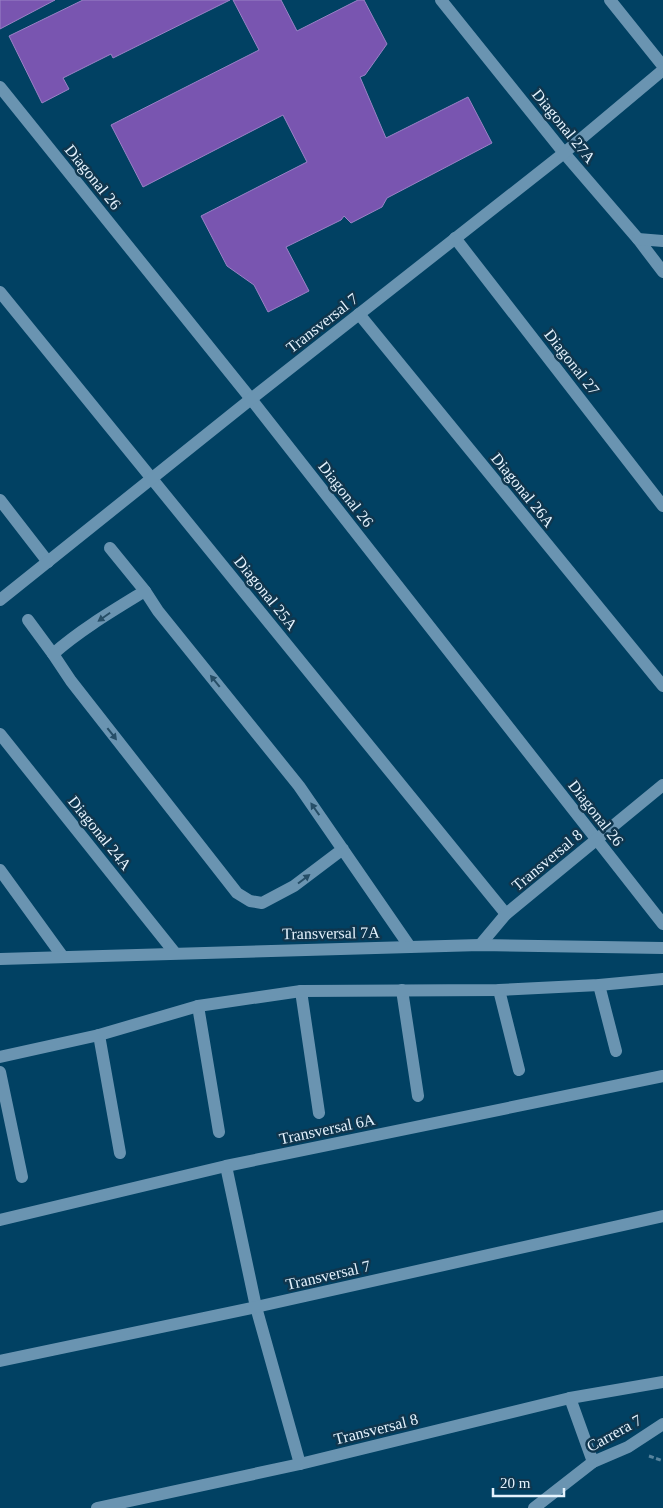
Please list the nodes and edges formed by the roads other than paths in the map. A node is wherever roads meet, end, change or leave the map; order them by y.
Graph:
1 (441, 0) edge
2 (610, 0) edge
3 (663, 66) edge
4 (663, 70) edge
5 (0, 87) edge
6 (564, 153) junction
7 (455, 238) junction
8 (638, 239) junction
9 (663, 240) edge
10 (663, 272) edge
11 (0, 292) edge
12 (359, 314) junction
13 (250, 400) junction
14 (152, 479) junction
15 (0, 500) edge
16 (663, 506) edge
17 (110, 548) dead end
18 (48, 562) junction
19 (145, 591) junction
20 (0, 600) edge
21 (28, 620) dead end
22 (53, 654) junction
23 (663, 686) edge
24 (0, 734) edge
25 (663, 785) edge
26 (597, 840) junction
27 (343, 849) junction
28 (0, 870) edge
29 (506, 914) junction
30 (663, 924) edge
31 (480, 945) junction
32 (410, 947) junction
33 (663, 948) edge
34 (175, 953) junction
35 (63, 957) junction
36 (0, 959) edge
37 (663, 979) edge
38 (599, 985) junction
39 (402, 990) junction
40 (499, 990) junction
41 (300, 991) junction
42 (198, 1006) junction
43 (99, 1035) junction
44 (616, 1051) dead end
45 (0, 1057) edge
46 (519, 1070) dead end
47 (0, 1072) edge
48 (663, 1076) edge
49 (418, 1096) dead end
50 (319, 1113) dead end
51 (219, 1132) dead end
52 (120, 1153) dead end
53 (226, 1166) junction
54 (22, 1177) dead end
55 (663, 1216) edge
56 (0, 1220) edge
57 (256, 1308) junction
58 (0, 1361) edge
59 (663, 1382) edge
60 (570, 1398) junction
61 (663, 1424) edge
62 (593, 1462) junction
63 (300, 1464) junction
64 (97, 1508) edge
65 (534, 1508) edge

1 - 6 street, Diagonal 27A
2 - 3 street
4 - 6 street, Transversal 7
5 - 13 street, Diagonal 26
6 - 7 street, Transversal 7
6 - 8 street, Diagonal 27A
7 - 12 street, Transversal 7
7 - 16 street, Diagonal 27
8 - 9 street
8 - 10 street, Diagonal 27A
11 - 14 street, Diagonal 25A
12 - 13 street, Transversal 7
12 - 23 street, Diagonal 26A
13 - 14 street, Transversal 7
13 - 26 street, Diagonal 26
14 - 18 street, Transversal 7
14 - 29 street, Diagonal 25A
15 - 18 street
17 - 19 street
18 - 20 street, Transversal 7
19 -> 22 street
27 -> 19 street
21 - 22 street
22 -> 27 street
24 - 34 street, Diagonal 24A
25 - 26 street, Transversal 8
26 - 29 street, Transversal 8
26 - 30 street, Diagonal 26
27 - 32 street
28 - 35 street
29 - 31 street, Transversal 8
31 - 32 street, Transversal 7A
31 - 33 street, Transversal 7A
32 - 34 street, Transversal 7A
34 - 35 street, Transversal 7A
35 - 36 street, Transversal 7A
37 - 38 street
38 - 40 street
38 - 44 street
39 - 40 street
39 - 41 street
39 - 49 street
40 - 46 street
41 - 42 street
41 - 50 street
42 - 43 street
42 - 51 street
43 - 45 street
43 - 52 street
47 - 54 street
48 - 53 street, Transversal 6A
53 - 56 street, Transversal 6A
53 - 57 street
55 - 57 street, Transversal 7
57 - 58 street, Transversal 7
57 - 63 street
59 - 60 street, Transversal 8
60 - 62 street
60 - 63 street, Transversal 8
61 - 62 street, Carrera 7
62 - 65 street, Carrera 7
63 - 64 street, Transversal 8

